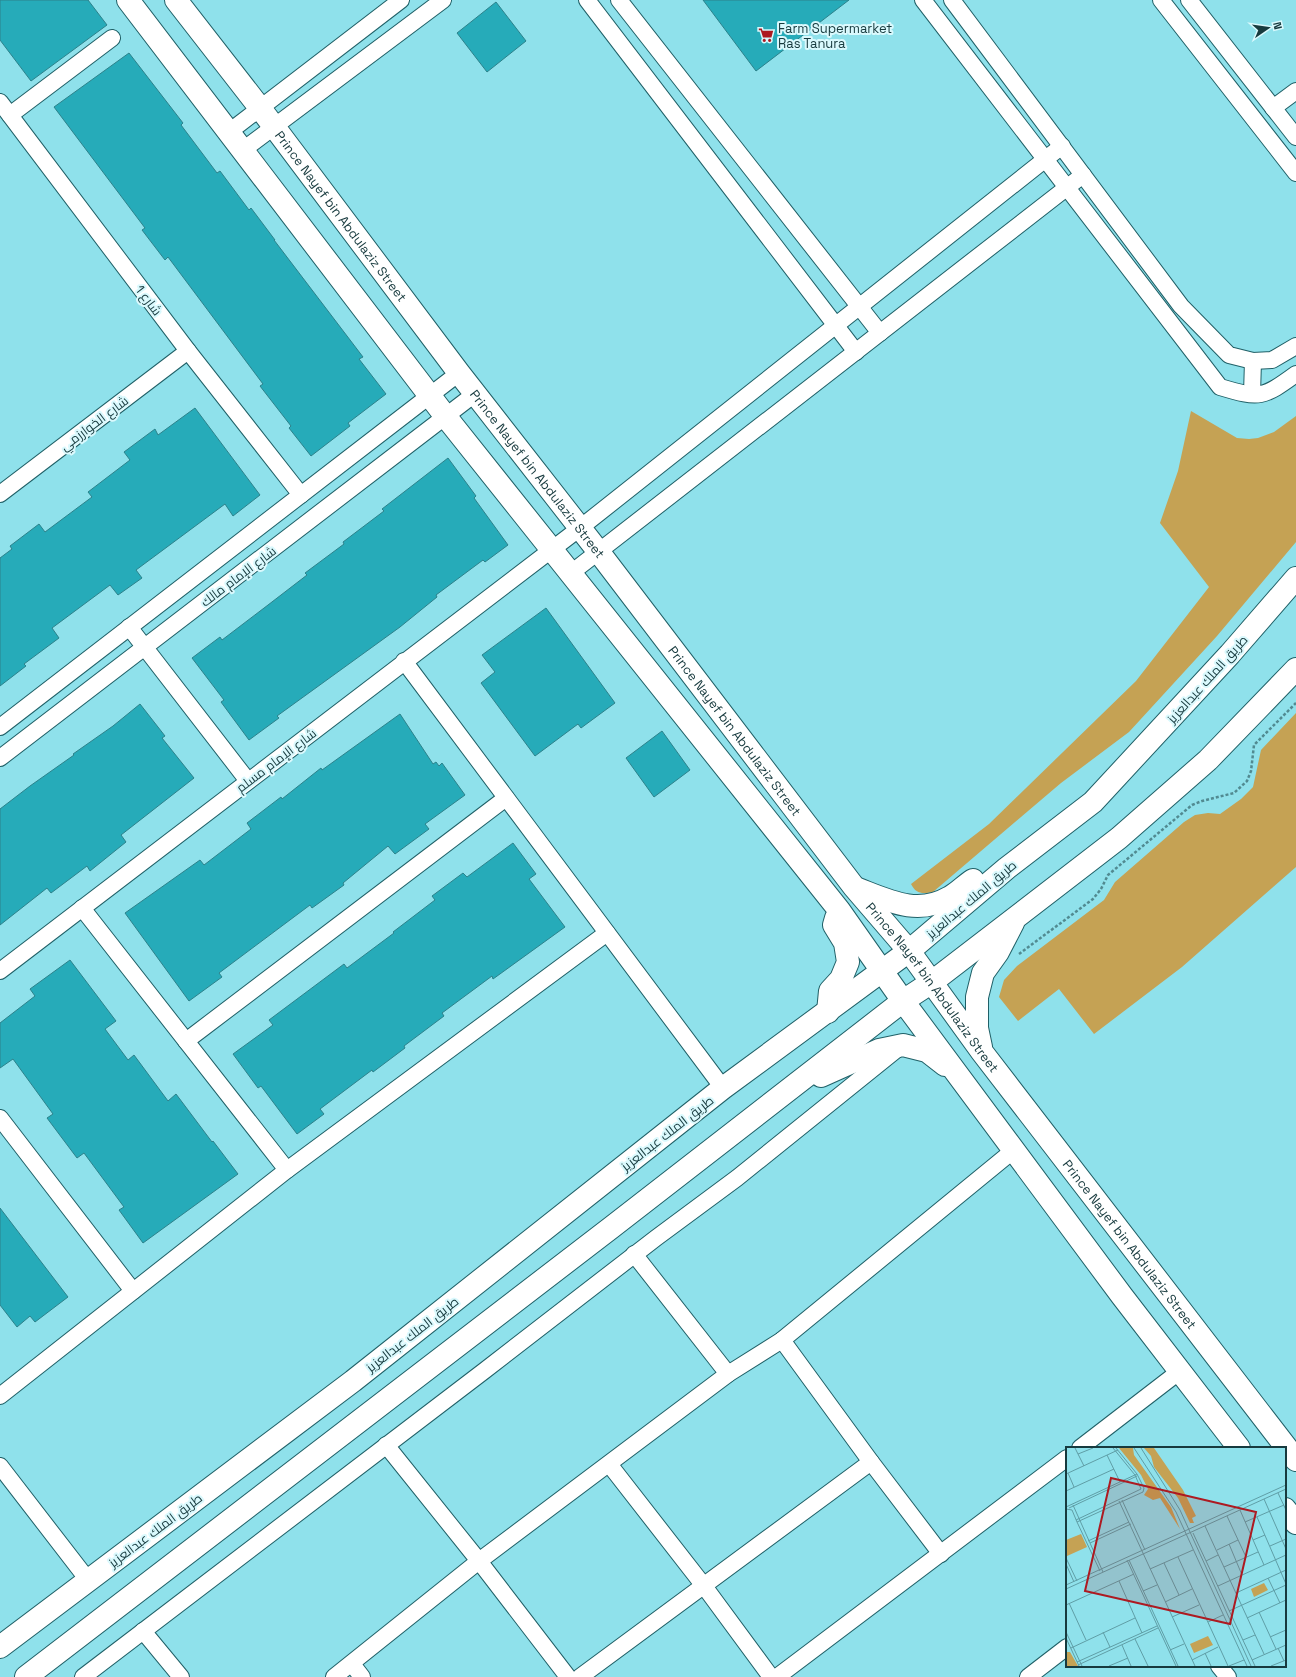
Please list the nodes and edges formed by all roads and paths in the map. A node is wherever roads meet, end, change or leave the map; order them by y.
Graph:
1 (128, 0) edge
2 (176, 0) edge
3 (401, 0) edge
4 (443, 0) edge
5 (587, 0) edge
6 (619, 0) edge
7 (923, 0) edge
8 (952, 0) edge
9 (1161, 0) edge
10 (1189, 0) edge
11 (112, 38) dead end
12 (1296, 90) edge
13 (0, 102) edge
14 (260, 108) junction
15 (1273, 108) junction
16 (10, 115) junction
17 (274, 127) junction
18 (229, 132) junction
19 (1296, 137) edge
20 (1062, 146) junction
21 (243, 150) junction
22 (1045, 160) junction
23 (1296, 173) edge
24 (1084, 176) junction
25 (1067, 188) junction
26 (860, 306) junction
27 (836, 326) junction
28 (880, 333) junction
29 (1296, 346) edge
30 (188, 351) junction
31 (856, 352) junction
32 (1253, 361) junction
33 (459, 373) junction
34 (1296, 374) edge
35 (476, 394) junction
36 (1252, 394) junction
37 (430, 396) junction
38 (446, 416) junction
39 (0, 494) edge
40 (301, 495) junction
41 (580, 528) junction
42 (552, 549) junction
43 (598, 551) junction
44 (571, 573) junction
45 (1296, 578) edge
46 (129, 628) junction
47 (144, 648) junction
48 (404, 662) junction
49 (1296, 669) edge
50 (1296, 702) edge
51 (0, 726) edge
52 (0, 758) edge
53 (248, 781) junction
54 (506, 798) junction
55 (1007, 868) junction
56 (854, 887) junction
57 (82, 908) junction
58 (839, 910) junction
59 (1016, 918) junction
60 (607, 933) junction
61 (909, 952) junction
62 (1017, 955) dead end
63 (0, 971) edge
64 (883, 972) junction
65 (932, 982) junction
66 (903, 1001) junction
67 (828, 1012) junction
68 (186, 1042) junction
69 (902, 1045) junction
70 (982, 1052) junction
71 (959, 1075) junction
72 (724, 1088) junction
73 (792, 1088) junction
74 (0, 1118) edge
75 (1014, 1150) junction
76 (287, 1170) junction
77 (634, 1254) junction
78 (133, 1291) junction
79 (782, 1340) junction
80 (1180, 1372) junction
81 (728, 1374) junction
82 (0, 1396) edge
83 (386, 1445) junction
84 (1081, 1447) edge
85 (1237, 1447) edge
86 (1286, 1447) edge
87 (1286, 1447) edge
88 (1066, 1459) edge
89 (1296, 1460) edge
90 (871, 1462) junction
91 (609, 1464) junction
92 (0, 1466) edge
93 (1286, 1510) edge
94 (1296, 1523) edge
95 (941, 1554) junction
96 (479, 1561) junction
97 (88, 1580) junction
98 (704, 1586) junction
99 (143, 1631) junction
100 (0, 1647) edge
101 (1066, 1648) edge
102 (352, 1664) junction
103 (1220, 1667) edge
104 (26, 1677) edge
105 (83, 1677) edge
106 (181, 1677) edge
107 (334, 1677) edge
108 (362, 1677) edge
109 (568, 1677) edge
110 (580, 1677) edge
111 (770, 1677) edge
112 (777, 1677) edge
113 (1028, 1677) edge
114 (1228, 1677) edge

1 - 18 main road, Prince Nayef bin Abdulaziz Street
2 - 14 main road, Prince Nayef bin Abdulaziz Street
3 - 14 street
4 - 17 street
5 - 27 street
6 - 26 street
7 - 22 street
8 - 20 street
9 - 23 street
10 - 15 street
11 - 16 street
12 - 15 street
13 - 16 street, شارع 1
14 - 17 main road, Prince Nayef bin Abdulaziz Street
14 - 18 street
15 - 19 street
16 - 30 street, شارع 1
17 - 21 street
17 - 33 main road, Prince Nayef bin Abdulaziz Street
18 - 21 main road, Prince Nayef bin Abdulaziz Street
20 - 22 street, شارع الإمام مسلم
20 - 24 street
21 - 37 main road, Prince Nayef bin Abdulaziz Street
22 - 25 street
22 - 26 street, شارع الإمام مسلم
24 - 25 street
24 - 32 street
25 - 28 street
25 - 36 street
26 - 27 street, شارع الإمام مسلم
26 - 28 street
27 - 31 street
27 - 41 street, شارع الإمام مسلم
28 - 31 street
29 - 32 street
30 - 39 street, شارع الخوارزمي
30 - 40 street, شارع 1
31 - 43 street
32 - 36 street
33 - 35 main road, Prince Nayef bin Abdulaziz Street
33 - 37 street, شارع الإمام مالك
34 - 36 street
35 - 38 street, شارع الإمام مالك
35 - 41 main road, Prince Nayef bin Abdulaziz Street
37 - 38 main road, Prince Nayef bin Abdulaziz Street
37 - 40 street, شارع الإمام مالك
38 - 42 main road, Prince Nayef bin Abdulaziz Street
38 - 47 street, شارع الإمام مالك
40 - 46 street, شارع الإمام مالك
41 - 42 street, شارع الإمام مسلم
41 - 43 main road, Prince Nayef bin Abdulaziz Street
42 - 44 main road, Prince Nayef bin Abdulaziz Street
42 - 48 street, شارع الإمام مسلم
43 - 44 street
43 - 56 main road, Prince Nayef bin Abdulaziz Street
44 - 58 main road, Prince Nayef bin Abdulaziz Street
45 - 55 main road, طريق الملك عبدالعزيز
46 - 47 street
46 - 51 street, شارع الإمام مالك
47 - 52 street, شارع الإمام مالك
47 - 53 street
48 - 53 street, شارع الإمام مسلم
48 - 54 street
49 - 59 main road
50 - 62 path
53 - 57 street, شارع الإمام مسلم
54 - 60 street
54 - 68 street
55 - 56 main road
55 - 61 main road, طريق الملك عبدالعزيز
56 - 61 main road, Prince Nayef bin Abdulaziz Street
57 - 63 street, شارع الإمام مسلم
57 - 68 street
58 - 64 main road, Prince Nayef bin Abdulaziz Street
58 - 67 main road
59 - 65 main road
59 - 70 main road
60 - 72 street
60 - 76 street
61 - 64 main road, طريق الملك عبدالعزيز
61 - 65 main road, Prince Nayef bin Abdulaziz Street
64 - 66 main road, Prince Nayef bin Abdulaziz Street
64 - 67 main road, طريق الملك عبدالعزيز
65 - 66 main road
65 - 70 main road, Prince Nayef bin Abdulaziz Street
66 - 71 main road, Prince Nayef bin Abdulaziz Street
66 - 73 main road
67 - 72 main road, طريق الملك عبدالعزيز
68 - 76 street
69 - 71 main road
69 - 73 main road
69 - 77 street
70 - 87 main road, Prince Nayef bin Abdulaziz Street
71 - 75 main road, Prince Nayef bin Abdulaziz Street
72 - 97 main road, طريق الملك عبدالعزيز
73 - 104 main road
74 - 78 street
75 - 79 street
75 - 80 main road, Prince Nayef bin Abdulaziz Street
76 - 78 street
77 - 81 street
77 - 83 street
78 - 82 street
79 - 81 street
79 - 90 street
80 - 84 street
80 - 85 main road, Prince Nayef bin Abdulaziz Street
81 - 91 street
83 - 96 street
83 - 99 street
86 - 89 main road, Prince Nayef bin Abdulaziz Street
88 - 95 street
90 - 95 street
90 - 98 street
91 - 96 street
91 - 98 street
92 - 97 street
93 - 94 main road
95 - 112 street
96 - 102 street
96 - 109 street
97 - 100 main road, طريق الملك عبدالعزيز
98 - 110 street
98 - 111 street
99 - 105 street
99 - 106 street
101 - 113 street
102 - 107 street
102 - 108 street
103 - 114 street

